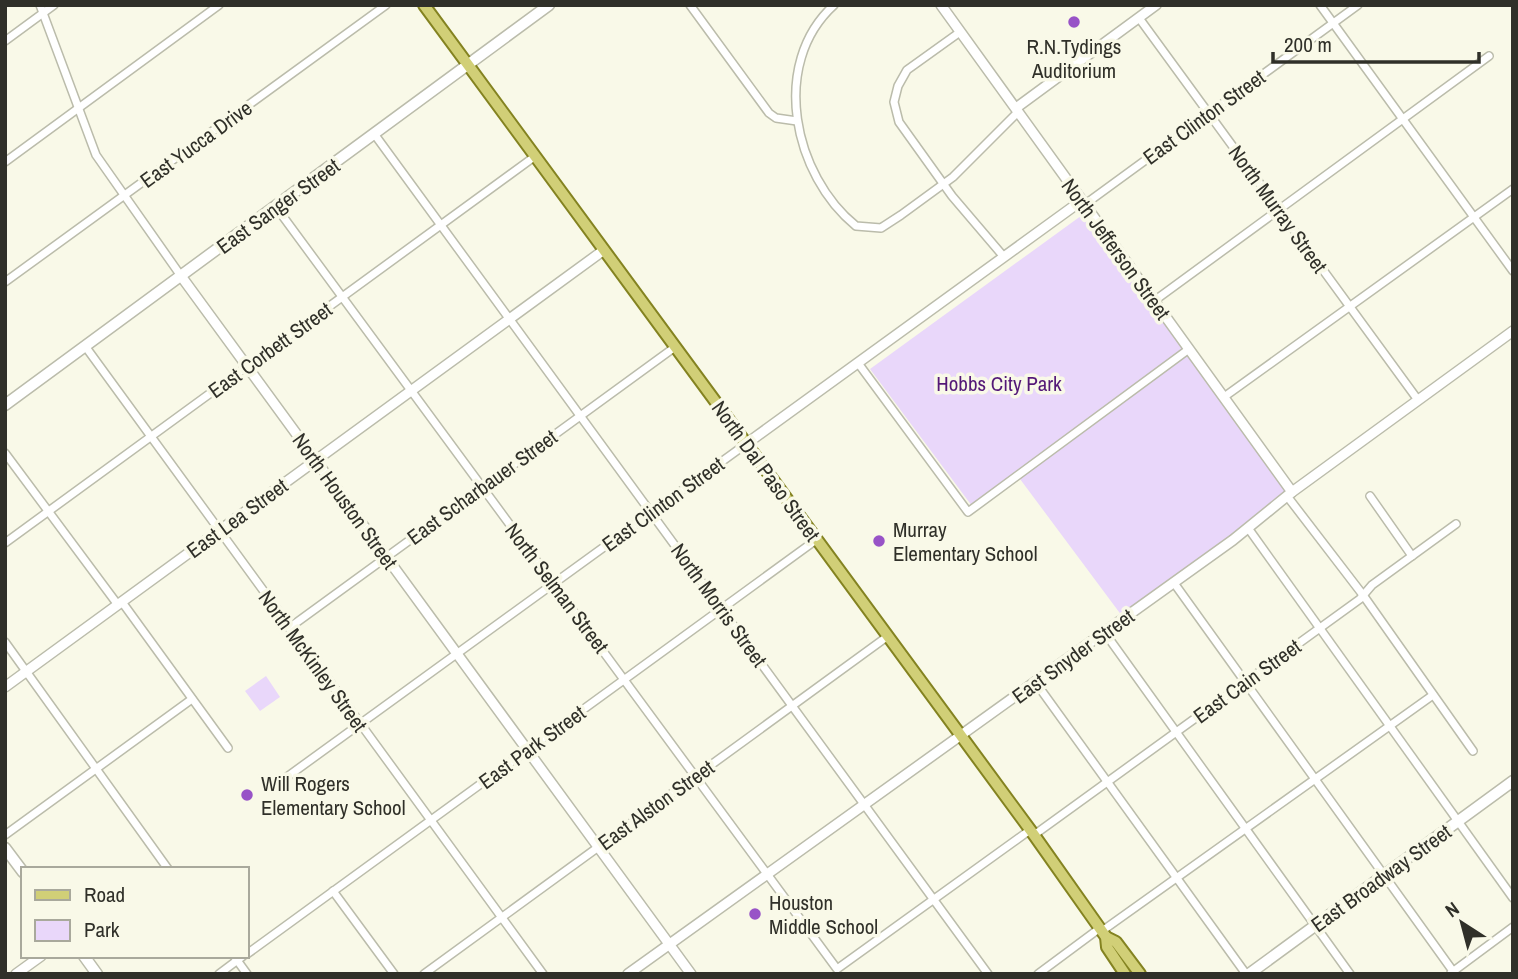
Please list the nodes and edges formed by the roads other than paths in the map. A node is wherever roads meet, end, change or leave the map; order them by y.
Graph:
1 (40, 5) edge
2 (54, 5) edge
3 (219, 5) edge
4 (386, 5) edge
5 (424, 5) edge
6 (549, 5) edge
7 (690, 5) edge
8 (820, 5) edge
9 (942, 5) edge
10 (1156, 5) edge
11 (1320, 5) edge
12 (1358, 5) edge
13 (831, 8) edge
14 (43, 14) junction
15 (1139, 18) junction
16 (1333, 23) junction
17 (960, 32) junction
18 (5, 41) edge
19 (1489, 57) dead end
20 (468, 65) junction
21 (77, 108) junction
22 (1016, 111) junction
23 (1208, 114) junction
24 (1404, 120) junction
25 (797, 121) junction
26 (375, 135) junction
27 (534, 157) junction
28 (5, 162) edge
29 (944, 184) junction
30 (1513, 189) edge
31 (123, 197) junction
32 (1082, 203) junction
33 (276, 206) junction
34 (1278, 211) junction
35 (1474, 217) junction
36 (440, 226) junction
37 (604, 250) junction
38 (1004, 257) junction
39 (1513, 271) edge
40 (181, 276) junction
41 (5, 282) edge
42 (342, 296) junction
43 (1154, 301) junction
44 (1349, 307) junction
45 (509, 321) junction
46 (1513, 331) edge
47 (85, 346) junction
48 (675, 347) junction
49 (1189, 349) junction
50 (858, 363) junction
51 (246, 367) junction
52 (411, 390) junction
53 (1224, 397) junction
54 (1418, 400) junction
55 (5, 405) edge
56 (579, 416) junction
57 (151, 437) junction
58 (746, 444) junction
59 (5, 453) edge
60 (316, 461) junction
61 (482, 488) junction
62 (1289, 494) junction
63 (1370, 496) dead end
64 (49, 511) junction
65 (651, 513) junction
66 (1456, 524) dead end
67 (1248, 528) junction
68 (219, 532) junction
69 (816, 540) junction
70 (5, 543) edge
71 (1412, 556) junction
72 (386, 557) junction
73 (553, 583) junction
74 (1174, 583) junction
75 (1363, 595) junction
76 (120, 604) junction
77 (722, 609) junction
78 (289, 628) junction
79 (1320, 628) junction
80 (1105, 633) junction
81 (888, 636) junction
82 (5, 642) edge
83 (456, 653) junction
84 (27, 671) junction
85 (625, 679) junction
86 (1245, 681) junction
87 (1036, 683) junction
88 (5, 687) edge
89 (1433, 695) junction
90 (192, 699) junction
91 (793, 705) junction
92 (359, 724) junction
93 (1390, 725) junction
94 (1176, 732) junction
95 (960, 736) junction
96 (228, 748) dead end
97 (527, 750) junction
98 (1473, 751) dead end
99 (96, 769) junction
100 (696, 776) junction
101 (1315, 779) junction
102 (1513, 781) edge
103 (280, 782) dead end
104 (1109, 782) junction
105 (864, 803) junction
106 (430, 821) junction
107 (1458, 821) junction
108 (1246, 829) junction
109 (1032, 833) junction
110 (5, 835) edge
111 (598, 846) junction
112 (5, 848) edge
113 (165, 867) edge
114 (21, 869) edge
115 (767, 873) junction
116 (1385, 875) junction
117 (1177, 879) junction
118 (333, 891) junction
119 (1513, 898) edge
120 (934, 900) junction
121 (501, 918) junction
122 (1315, 926) junction
123 (1513, 928) edge
124 (1102, 932) junction
125 (669, 943) junction
126 (248, 951) edge
127 (38, 958) edge
128 (85, 958) edge
129 (239, 958) edge
130 (837, 969) joint
131 (1453, 973) edge
132 (16, 974) edge
133 (97, 974) edge
134 (219, 974) edge
135 (394, 974) edge
136 (424, 974) edge
137 (543, 974) edge
138 (628, 974) edge
139 (691, 974) edge
140 (988, 974) edge
141 (1038, 974) edge
142 (1125, 974) edge
143 (1140, 974) edge
144 (1247, 974) edge
145 (1350, 974) edge

1 - 14 street, North Houston Street
2 - 14 street
3 - 21 street
4 - 31 street, East Yucca Drive
5 - 20 main road, North Dal Paso Street
6 - 20 main road, East Sanger Street
7 - 25 street
8 - 13 street
9 - 17 street, North Jefferson Street
10 - 15 street
11 - 16 street
12 - 16 street, East Clinton Street
13 - 25 street
14 - 18 street
14 - 21 street, North Houston Street
15 - 22 street
15 - 23 street, North Murray Street
16 - 23 street, East Clinton Street
16 - 24 street
17 - 22 street, North Jefferson Street
17 - 29 street
19 - 24 street
20 - 26 main road, East Sanger Street
20 - 27 main road, North Dal Paso Street
21 - 28 street
21 - 31 street, North Houston Street
22 - 29 street
22 - 32 street, North Jefferson Street
23 - 32 street, East Clinton Street
23 - 34 street, North Murray Street
24 - 34 street
24 - 35 street
25 - 29 street
26 - 33 main road, East Sanger Street
26 - 36 street, North Morris Street
27 - 36 street, East Corbett Street
27 - 37 main road, North Dal Paso Street
29 - 38 street
30 - 35 street
31 - 40 street, North Houston Street
31 - 41 street, East Yucca Drive
32 - 38 street, East Clinton Street
32 - 43 street, North Jefferson Street
33 - 40 main road, East Sanger Street
33 - 42 street, North Selman Street
34 - 43 street
34 - 44 street, North Murray Street
35 - 39 street
35 - 44 street
36 - 42 street, East Corbett Street
36 - 45 street, North Morris Street
37 - 45 street, East Lea Street
37 - 48 main road, North Dal Paso Street
38 - 50 street, East Clinton Street
40 - 47 main road, East Sanger Street
40 - 51 street, North Houston Street
42 - 51 street, East Corbett Street
42 - 52 street, North Selman Street
43 - 49 street, North Jefferson Street
44 - 53 street
44 - 54 street, North Murray Street
45 - 52 street, East Lea Street
45 - 56 street, North Morris Street
46 - 54 street, East Snyder Street
47 - 55 main road, East Sanger Street
47 - 57 street, North McKinley Street
48 - 56 street, East Scharbauer Street
48 - 58 main road, North Dal Paso Street
49 - 50 street
49 - 53 street, North Jefferson Street
50 - 58 street, East Clinton Street
51 - 57 street, East Corbett Street
51 - 60 street, North Houston Street
52 - 60 street, East Lea Street
52 - 61 street, North Selman Street
53 - 62 street, North Jefferson Street
54 - 62 street, East Snyder Street
56 - 61 street, East Scharbauer Street
56 - 65 street, North Morris Street
57 - 64 street, East Corbett Street
57 - 68 street, North McKinley Street
58 - 65 street, East Clinton Street
58 - 69 main road, North Dal Paso Street
59 - 64 street
60 - 68 street, East Lea Street
60 - 72 street, North Houston Street
61 - 72 street, East Scharbauer Street
61 - 73 street, North Selman Street
62 - 67 street, East Snyder Street
62 - 75 street
63 - 71 street
64 - 70 street, East Corbett Street
64 - 76 street
65 - 73 street, East Clinton Street
65 - 77 street, North Morris Street
66 - 71 street, East Cain Street
67 - 74 street, East Snyder Street
67 - 79 street
68 - 76 street, East Lea Street
68 - 78 street, North McKinley Street
69 - 77 street, East Park Street
69 - 81 main road, North Dal Paso Street
71 - 75 street, East Cain Street
72 - 78 street, East Scharbauer Street
72 - 83 street, North Houston Street
73 - 83 street, East Clinton Street
73 - 85 street, North Selman Street
74 - 80 street, East Snyder Street
74 - 86 street
75 - 79 street, East Cain Street
75 - 89 street
76 - 84 street, East Lea Street
76 - 90 street
77 - 85 street, East Park Street
77 - 91 street, North Morris Street
78 - 92 street, North McKinley Street
79 - 86 street, East Cain Street
79 - 93 street
80 - 87 street, East Snyder Street
80 - 94 street
81 - 91 street, East Alston Street
81 - 95 main road, North Dal Paso Street
82 - 84 street
83 - 92 street, East Clinton Street
83 - 97 street, North Houston Street
84 - 88 street, East Lea Street
84 - 99 street
85 - 97 street, East Park Street
85 - 100 street, North Selman Street
86 - 94 street, East Cain Street
86 - 101 street
87 - 95 street, East Snyder Street
87 - 104 street
89 - 93 street
89 - 98 street
90 - 96 street
90 - 99 street
91 - 100 street, East Alston Street
91 - 105 street, North Morris Street
92 - 103 street, East Clinton Street
92 - 106 street, North McKinley Street
93 - 101 street
93 - 107 street
94 - 104 street, East Cain Street
94 - 108 street
95 - 105 street, East Snyder Street
95 - 109 main road, North Dal Paso Street
97 - 106 street, East Park Street
97 - 111 street, North Houston Street
99 - 110 street
99 - 113 street
100 - 111 street, East Alston Street
100 - 115 street, North Selman Street
101 - 108 street
101 - 116 street
102 - 107 main road, East Broadway Street
104 - 109 street, East Cain Street
104 - 117 street
105 - 115 street, East Snyder Street
105 - 120 street, North Morris Street
106 - 118 street, East Park Street
106 - 121 street, North McKinley Street
107 - 116 main road, East Broadway Street
107 - 119 street
108 - 117 street
108 - 122 street
109 - 120 street, East Cain Street
109 - 124 main road, North Dal Paso Street
111 - 121 street, East Alston Street
111 - 125 street, North Houston Street
112 - 114 main road
115 - 125 street, East Snyder Street
115 - 130 street, North Selman Street
116 - 122 main road, East Broadway Street
116 - 131 street
117 - 124 street
117 - 144 street
118 - 126 street, East Park Street
118 - 135 street
120 - 130 street, East Cain Street
120 - 140 street, North Morris Street
121 - 136 street, East Alston Street
121 - 137 street, North McKinley Street
122 - 144 main road, East Broadway Street
122 - 145 street
123 - 131 street
124 - 141 street
124 - 142 main road, North Dal Paso Street
124 - 143 main road, North Dal Paso Street
125 - 138 street, East Snyder Street
125 - 139 street, North Houston Street
127 - 132 street
128 - 133 main road
129 - 134 street, East Park Street

